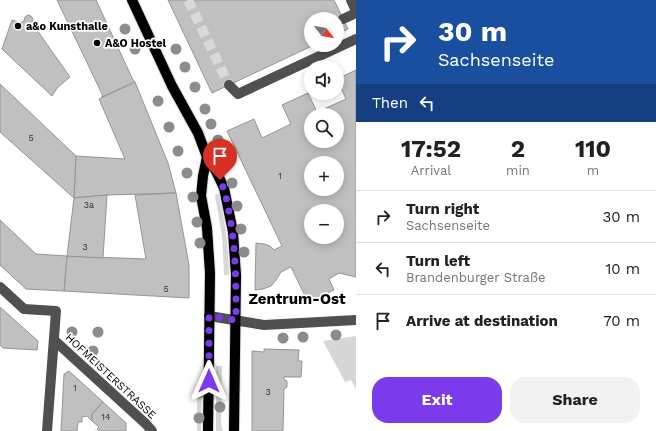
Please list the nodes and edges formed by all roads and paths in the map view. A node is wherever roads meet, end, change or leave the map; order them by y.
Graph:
1 (132, 0) edge
2 (351, 0) edge
3 (356, 12) edge
4 (344, 18) edge
5 (356, 38) edge
6 (229, 85) tunnel mouth
7 (207, 157) junction
8 (0, 287) edge
9 (209, 316) junction
10 (236, 320) junction
11 (356, 320) edge
12 (54, 340) junction
13 (47, 431) edge
14 (152, 431) edge
15 (208, 431) edge
16 (234, 431) edge

1 - 7 main road
2 - 3 street
3 - 4 street
5 - 6 street
7 - 9 main road
7 - 10 main road
8 - 12 street
9 - 10 street
9 - 15 main road
10 - 11 street
10 - 16 main road
12 - 13 street
12 - 14 street, HOFMEISTERSTRASSE

